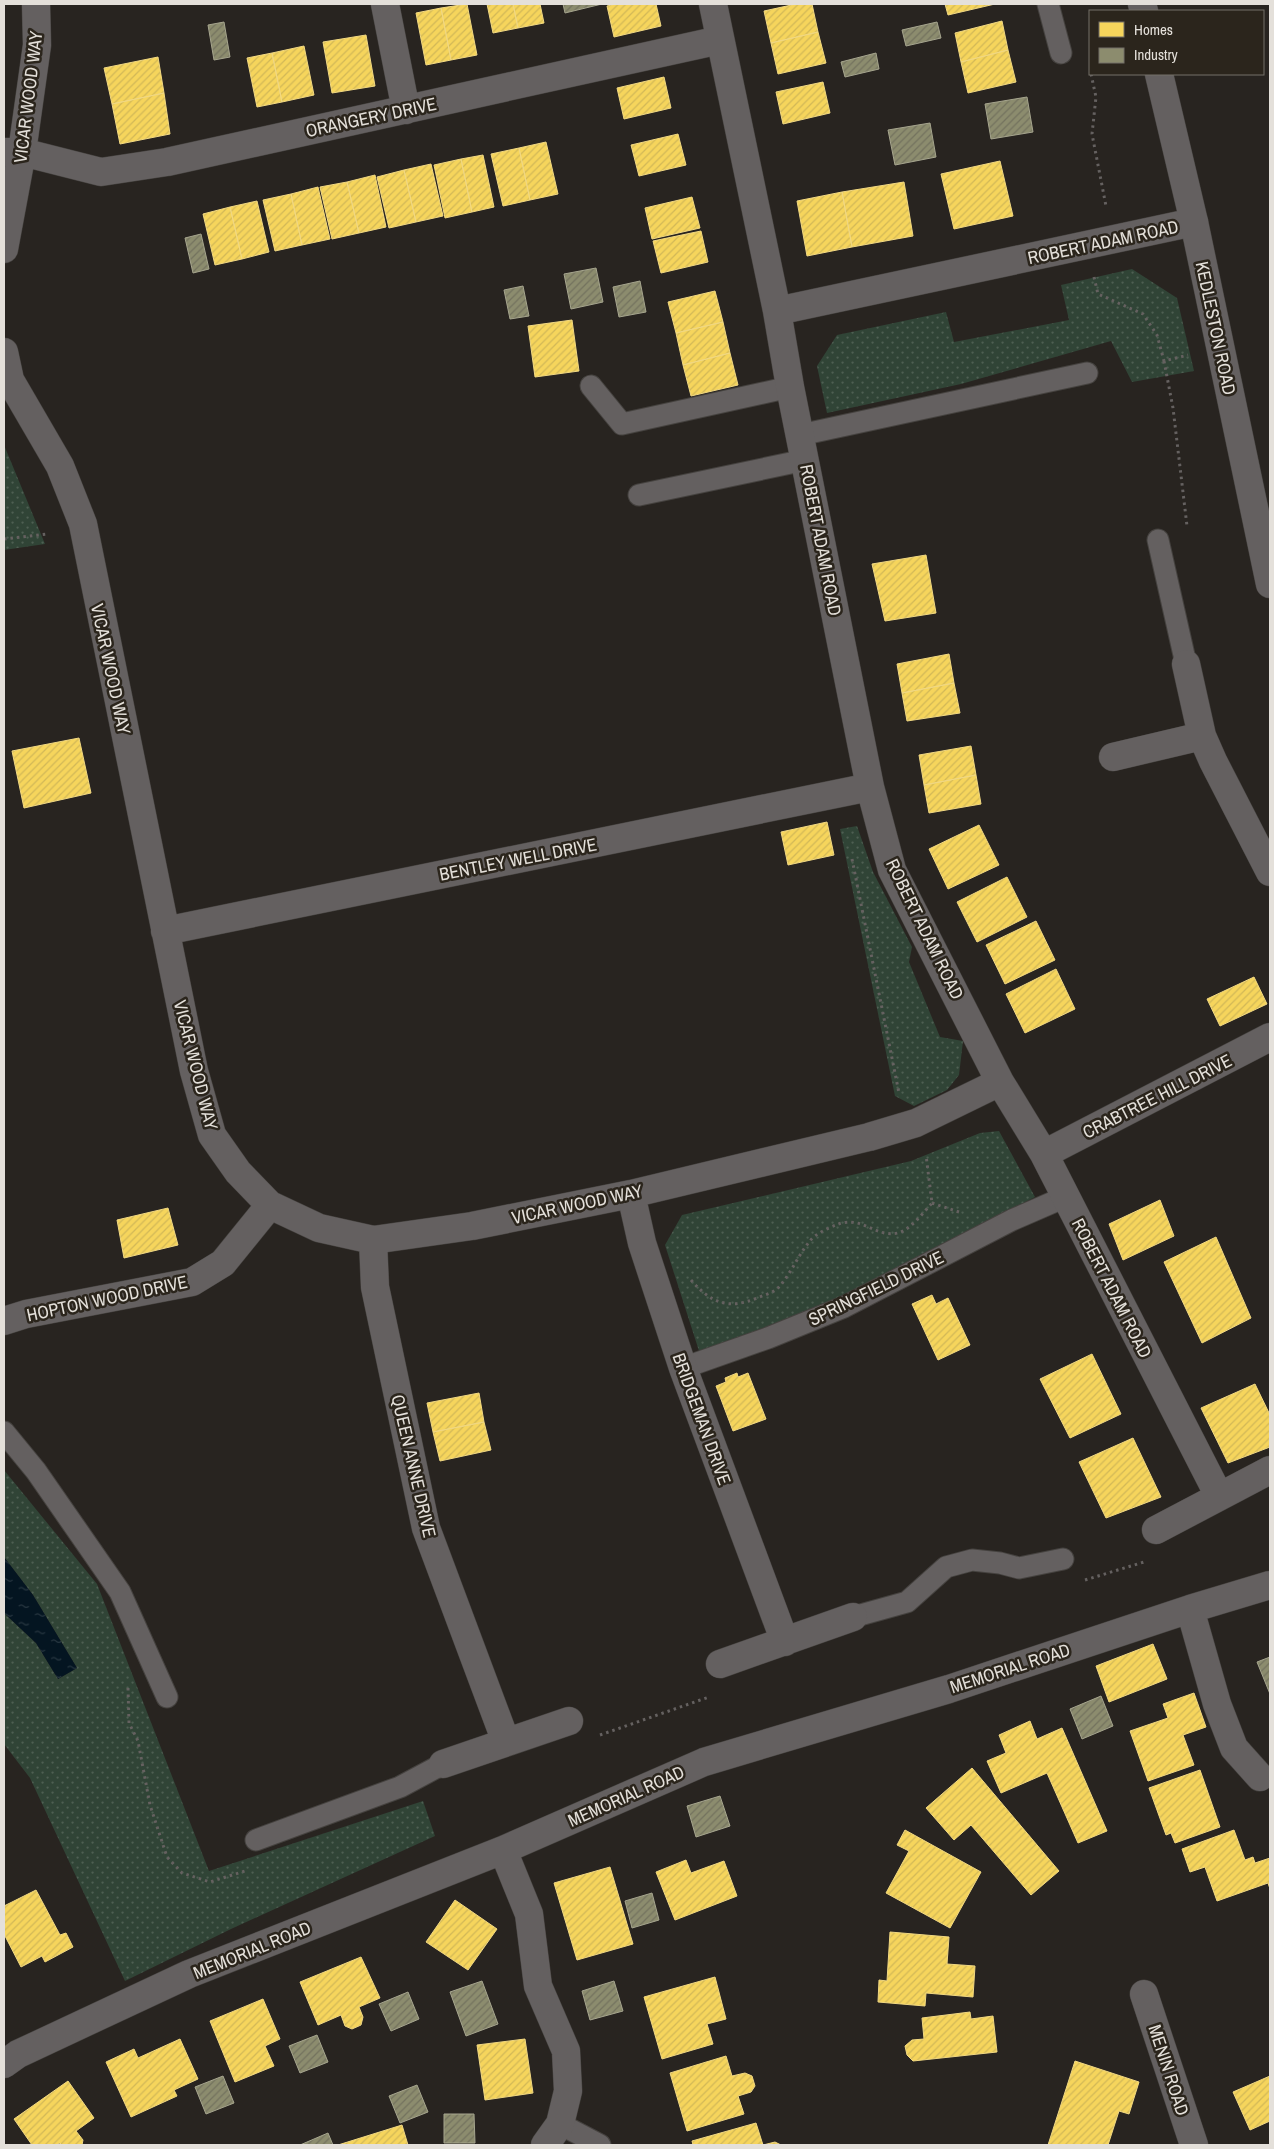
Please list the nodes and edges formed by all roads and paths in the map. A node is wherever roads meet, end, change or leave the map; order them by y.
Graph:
1 (36, 4) edge
2 (385, 4) edge
3 (713, 4) edge
4 (1048, 4) edge
5 (720, 40) junction
6 (1060, 53) dead end
7 (1159, 75) edge
8 (406, 110) junction
9 (13, 152) edge
10 (1194, 222) junction
11 (4, 249) edge
12 (776, 311) junction
13 (4, 352) edge
14 (1087, 373) dead end
15 (7, 381) edge
16 (591, 386) dead end
17 (790, 387) junction
18 (802, 447) junction
19 (638, 495) dead end
20 (47, 534) dead end
21 (4, 540) edge
22 (1158, 540) dead end
23 (1265, 543) edge
24 (1270, 584) edge
25 (1186, 664) joint
26 (1202, 736) junction
27 (1113, 757) dead end
28 (870, 787) junction
29 (1270, 872) edge
30 (165, 930) junction
31 (1270, 1037) edge
32 (1000, 1082) junction
33 (1044, 1154) junction
34 (631, 1194) junction
35 (1065, 1197) junction
36 (270, 1205) junction
37 (373, 1240) junction
38 (4, 1322) edge
39 (683, 1368) junction
40 (4, 1432) edge
41 (1270, 1470) edge
42 (1219, 1496) junction
43 (1156, 1530) dead end
44 (1063, 1559) dead end
45 (1146, 1561) dead end
46 (1080, 1581) dead end
47 (1270, 1585) edge
48 (1190, 1609) junction
49 (853, 1617) joint
50 (785, 1642) junction
51 (720, 1664) dead end
52 (125, 1680) dead end
53 (167, 1697) dead end
54 (710, 1697) dead end
55 (569, 1721) dead end
56 (598, 1736) dead end
57 (506, 1742) junction
58 (443, 1764) joint
59 (1260, 1777) dead end
60 (256, 1840) dead end
61 (504, 1850) junction
62 (252, 1868) dead end
63 (1144, 1994) dead end
64 (4, 2064) edge
65 (552, 2135) edge
66 (600, 2145) edge
67 (1194, 2145) edge

1 - 9 street, VICAR WOOD WAY
2 - 8 street
3 - 5 street, ROBERT ADAM ROAD
4 - 6 lane
5 - 8 street, ORANGERY DRIVE
5 - 12 street, ROBERT ADAM ROAD
7 - 10 street, KEDLESTON ROAD
8 - 9 street, ORANGERY DRIVE
9 - 11 street, VICAR WOOD WAY
10 - 12 street, ROBERT ADAM ROAD
10 - 23 street, KEDLESTON ROAD
12 - 17 street, ROBERT ADAM ROAD
13 - 15 street, VICAR WOOD WAY
14 - 18 lane
15 - 30 street, VICAR WOOD WAY
16 - 17 lane
17 - 18 street, ROBERT ADAM ROAD
18 - 19 lane
18 - 28 street, ROBERT ADAM ROAD
20 - 21 path
22 - 25 lane
23 - 24 street, KEDLESTON ROAD
25 - 26 street
26 - 27 street
26 - 29 street
28 - 30 street, BENTLEY WELL DRIVE
28 - 32 street, ROBERT ADAM ROAD
30 - 36 street, VICAR WOOD WAY
31 - 33 street, CRABTREE HILL DRIVE
32 - 33 street, ROBERT ADAM ROAD
32 - 34 street, VICAR WOOD WAY
33 - 35 street, ROBERT ADAM ROAD
34 - 37 street, VICAR WOOD WAY
34 - 39 street, BRIDGEMAN DRIVE
35 - 39 lane, SPRINGFIELD DRIVE
35 - 42 street, ROBERT ADAM ROAD
36 - 37 street, VICAR WOOD WAY
36 - 38 street, HOPTON WOOD DRIVE
37 - 57 street, QUEEN ANNE DRIVE
39 - 50 street, BRIDGEMAN DRIVE
40 - 53 lane
41 - 42 street
42 - 43 street
44 - 49 lane
45 - 46 path
47 - 48 street, MEMORIAL ROAD
48 - 59 street
48 - 61 street, MEMORIAL ROAD
49 - 50 street
50 - 51 street
52 - 62 path
54 - 56 path
55 - 57 street
57 - 58 street
58 - 60 lane
61 - 64 street, MEMORIAL ROAD
61 - 65 street
63 - 67 street, MENIN ROAD
65 - 66 lane

